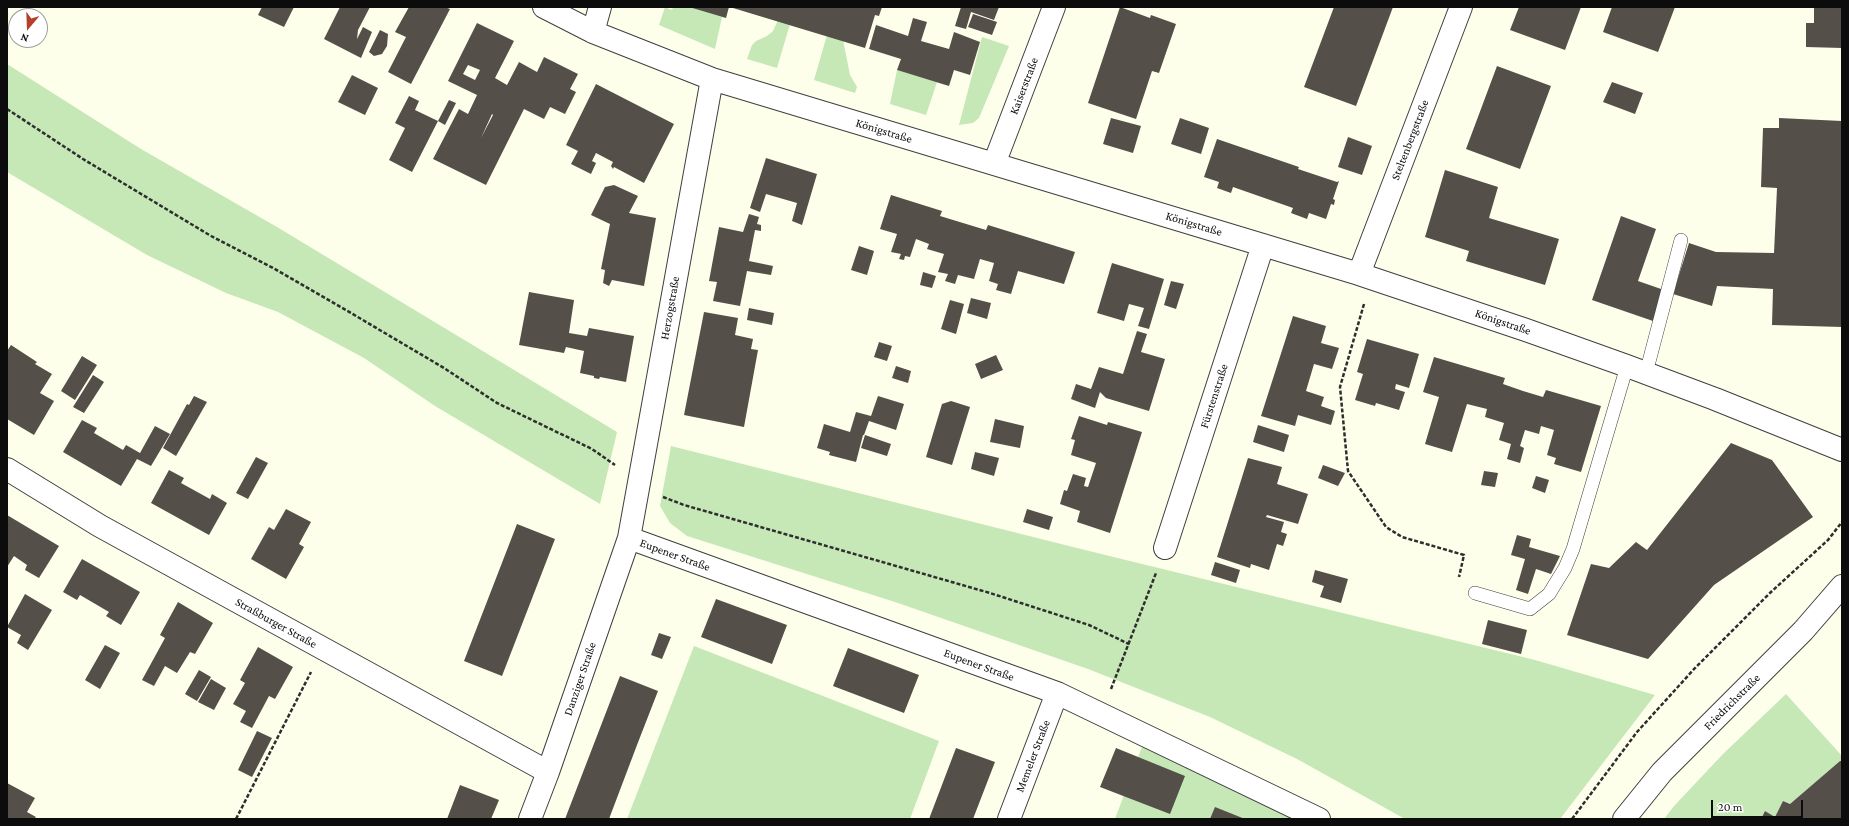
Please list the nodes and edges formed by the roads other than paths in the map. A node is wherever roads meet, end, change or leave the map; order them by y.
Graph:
1 (544, 7) edge
2 (600, 7) edge
3 (1054, 7) edge
4 (1461, 7) edge
5 (593, 32) junction
6 (712, 79) junction
7 (994, 164) junction
8 (1681, 240) dead end
9 (1263, 245) junction
10 (1366, 276) junction
11 (1637, 370) junction
12 (1842, 450) edge
13 (7, 469) edge
14 (629, 538) junction
15 (1165, 548) road end
16 (1842, 586) edge
17 (1475, 593) road end
18 (1057, 693) junction
19 (548, 772) junction
20 (530, 819) edge
21 (1008, 819) edge
22 (1319, 819) edge
23 (1624, 819) edge

1 - 5 street, Königstraße
2 - 5 street
3 - 7 street, Kaiserstraße
4 - 10 street, Steltenbergstraße
5 - 6 street, Königstraße
6 - 7 street, Königstraße
6 - 14 street, Herzogstraße
7 - 9 street, Königstraße
8 - 11 lane
9 - 10 street, Königstraße
9 - 15 street, Fürstenstraße
10 - 11 street, Königstraße
11 - 12 street, Königstraße
11 - 17 lane
13 - 19 street, Straßburger Straße
14 - 18 street, Eupener Straße
14 - 19 street, Danziger Straße
16 - 23 street, Friedrichstraße
18 - 21 street, Memeler Straße
18 - 22 street, Eupener Straße
19 - 20 street, Danziger Straße

